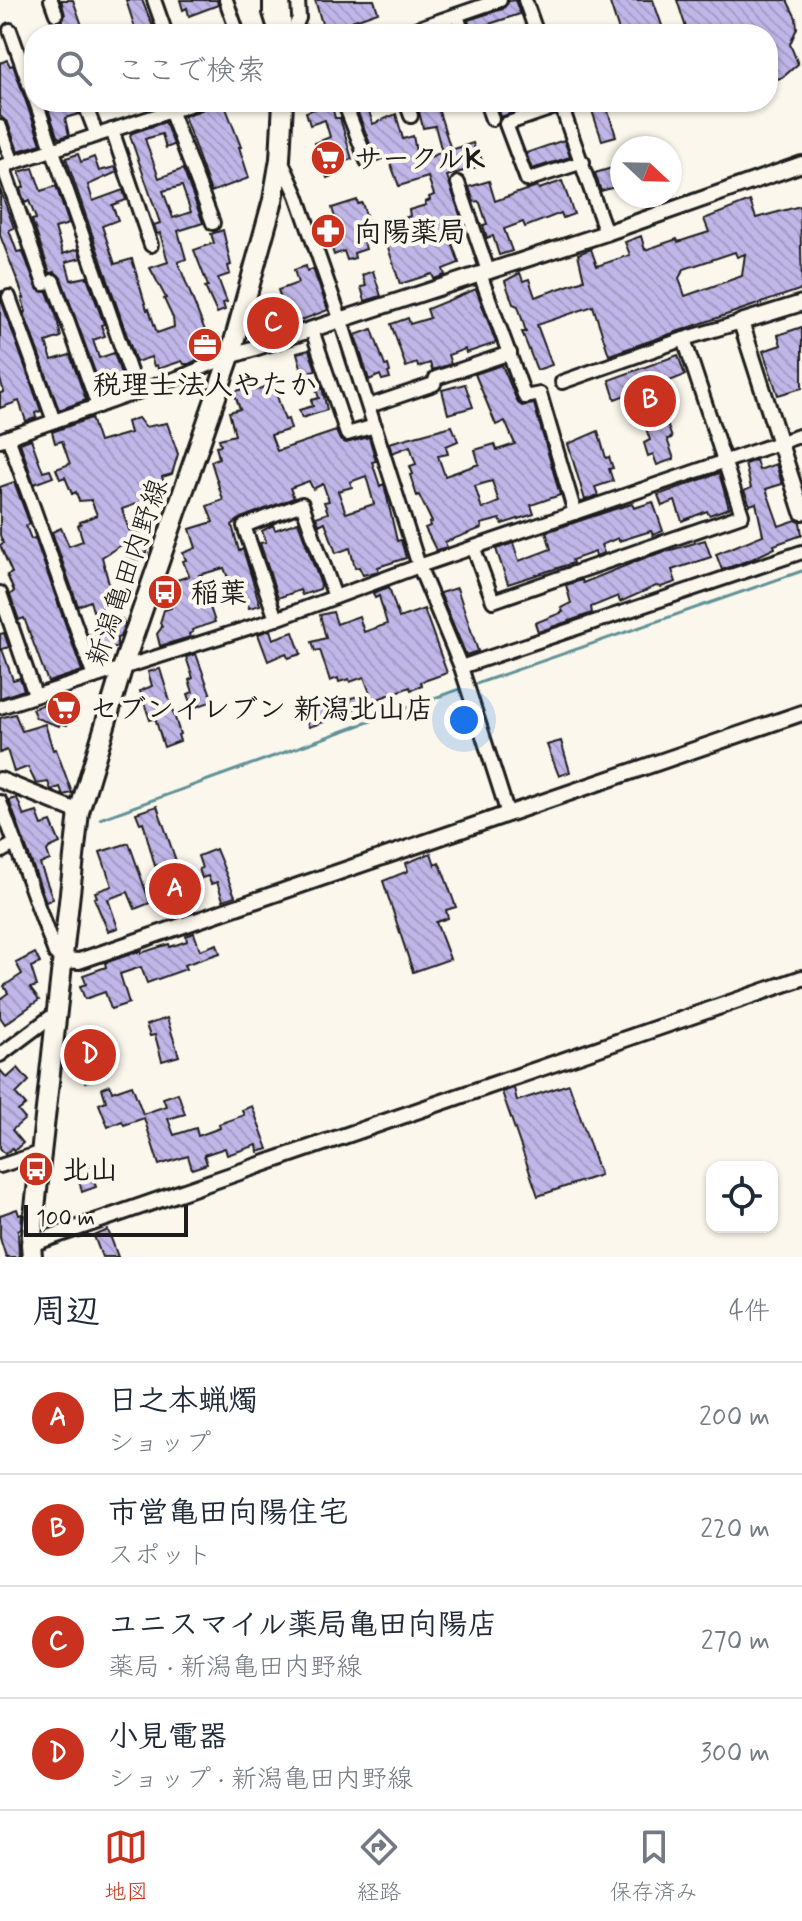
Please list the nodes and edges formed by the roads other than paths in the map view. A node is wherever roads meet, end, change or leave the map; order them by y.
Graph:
1 (51, 0) edge
2 (154, 0) edge
3 (226, 0) edge
4 (270, 0) edge
5 (280, 0) edge
6 (298, 0) edge
7 (500, 0) edge
8 (525, 0) edge
9 (483, 3) edge
10 (56, 14) dead end
11 (457, 15) junction
12 (162, 24) edge
13 (234, 24) edge
14 (275, 24) edge
15 (279, 24) edge
16 (296, 24) edge
17 (430, 24) edge
18 (460, 24) edge
19 (533, 24) edge
20 (10, 30) dead end
21 (24, 69) edge
22 (39, 112) edge
23 (88, 112) edge
24 (164, 112) edge
25 (171, 112) edge
26 (282, 112) edge
27 (348, 112) edge
28 (410, 112) edge
29 (490, 112) edge
30 (538, 112) edge
31 (563, 112) edge
32 (411, 116) dead end
33 (492, 119) dead end
34 (0, 127) edge
35 (112, 130) junction
36 (96, 133) junction
37 (52, 149) junction
38 (280, 159) junction
39 (367, 161) dead end
40 (583, 162) junction
41 (802, 164) edge
42 (5, 165) edge
43 (458, 183) dead end
44 (213, 223) dead end
45 (606, 233) junction
46 (151, 245) dead end
47 (484, 272) junction
48 (9, 297) dead end
49 (802, 303) edge
50 (341, 321) junction
51 (741, 322) junction
52 (312, 330) junction
53 (684, 339) junction
54 (510, 353) junction
55 (230, 356) junction
56 (562, 382) dead end
57 (137, 392) junction
58 (98, 406) junction
59 (369, 406) junction
60 (54, 421) junction
61 (375, 426) junction
62 (802, 435) edge
63 (4, 439) edge
64 (781, 442) junction
65 (725, 460) junction
66 (802, 512) edge
67 (575, 513) junction
68 (474, 549) junction
69 (802, 552) edge
70 (419, 566) junction
71 (0, 593) edge
72 (335, 597) junction
73 (276, 619) junction
74 (461, 667) junction
75 (122, 669) junction
76 (94, 677) junction
77 (35, 695) junction
78 (0, 707) edge
79 (802, 713) edge
80 (0, 780) edge
81 (0, 802) edge
82 (79, 812) junction
83 (508, 814) junction
84 (16, 843) junction
85 (0, 852) edge
86 (62, 960) junction
87 (802, 978) edge
88 (56, 1013) junction
89 (0, 1055) edge
90 (42, 1152) junction
91 (0, 1166) edge
92 (32, 1250) edge

1 - 10 street
2 - 12 street
3 - 13 street
4 - 14 street
5 - 15 main road
6 - 16 street
7 - 9 street
8 - 19 street
9 - 11 street
11 - 17 street
11 - 18 street
20 - 21 street
22 - 37 street
23 - 36 street
24 - 35 street
25 - 44 street
26 - 38 main road, 新潟亀田内野線
27 - 39 street
28 - 32 street
29 - 33 street
30 - 40 street
31 - 40 street
34 - 42 street
35 - 36 street
35 - 46 street
36 - 37 street
37 - 42 street
37 - 57 street
38 - 50 street
38 - 55 main road, 新潟亀田内野線
40 - 45 street
41 - 45 street
42 - 58 street
43 - 47 street
45 - 47 street
47 - 50 street
47 - 54 street
48 - 60 street
49 - 51 street
50 - 52 street
50 - 59 street
51 - 53 street
51 - 64 street
52 - 55 street
52 - 61 street
53 - 56 street
53 - 65 street
54 - 59 street
54 - 67 street
55 - 57 street
55 - 75 main road, 新潟亀田内野線
57 - 58 street
58 - 60 street
59 - 61 street
60 - 63 street
61 - 70 street
62 - 64 street
63 - 76 street
64 - 65 street
64 - 66 street
65 - 67 street
65 - 68 street
67 - 68 street
68 - 70 street
69 - 74 street
70 - 72 street
70 - 74 street
71 - 77 street
72 - 73 street
72 - 73 street
73 - 75 street
74 - 83 street
75 - 76 street
75 - 82 main road, 新潟亀田内野線
76 - 77 street
77 - 78 street
79 - 83 street
80 - 82 street
81 - 84 street
82 - 86 main road, 新潟亀田内野線
83 - 86 street
84 - 85 street
84 - 86 street
86 - 88 main road, 新潟亀田内野線
87 - 92 street
88 - 89 street
88 - 90 main road, 新潟亀田内野線
90 - 91 street
90 - 92 main road, 新潟亀田内野線

